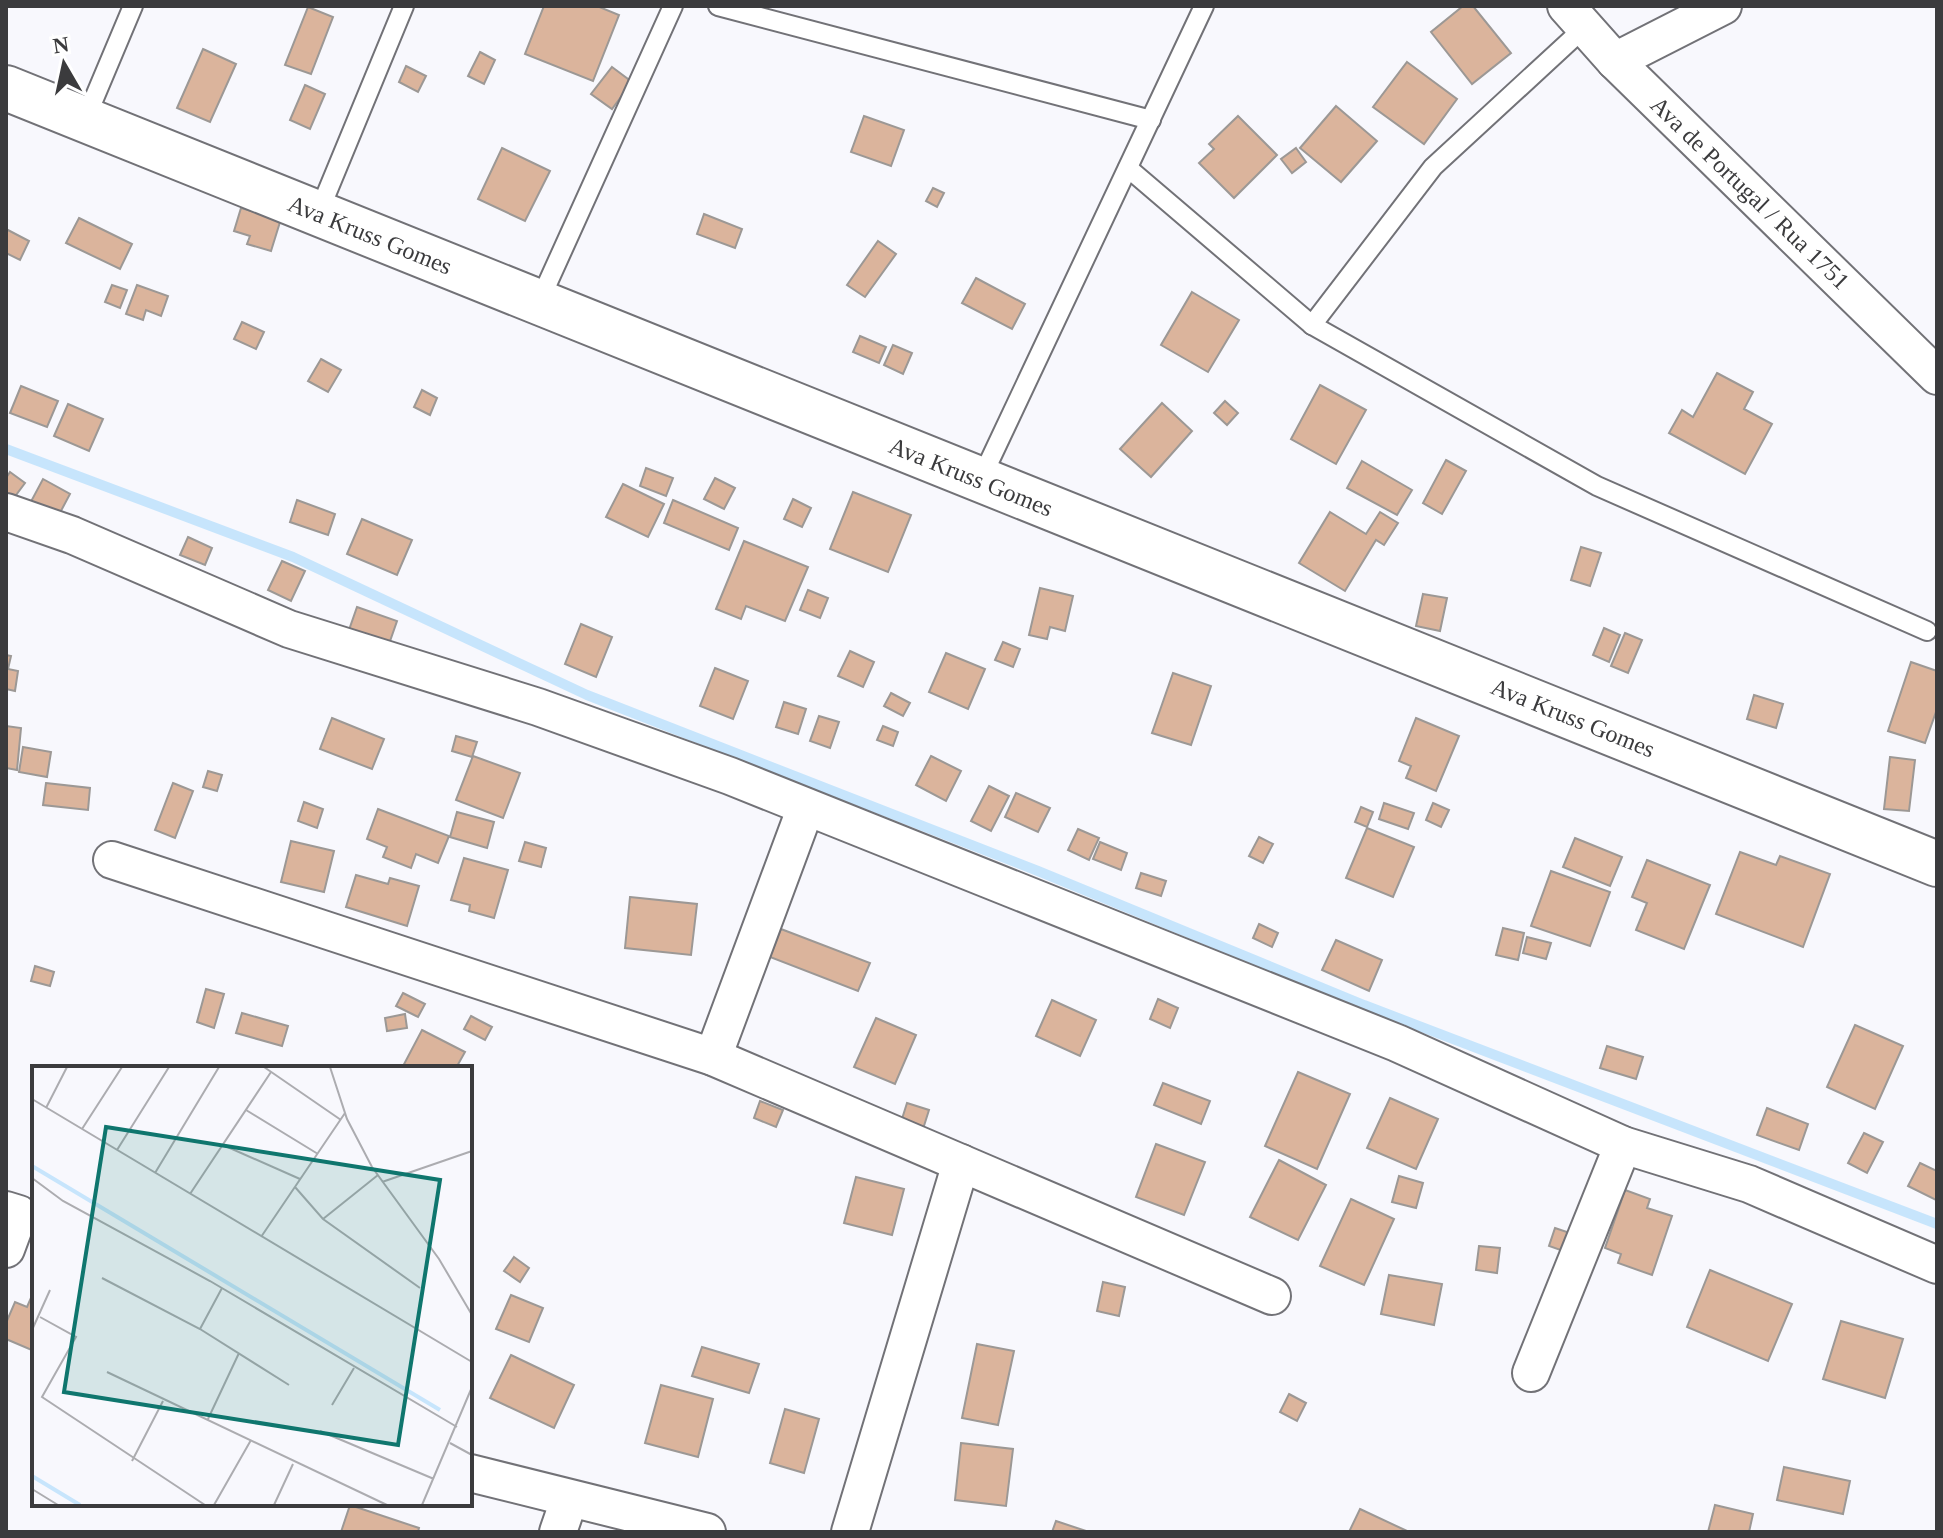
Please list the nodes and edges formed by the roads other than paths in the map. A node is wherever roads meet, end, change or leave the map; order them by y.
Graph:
1 (133, 6) edge
2 (404, 6) edge
3 (673, 6) edge
4 (718, 6) edge
5 (1204, 6) edge
6 (1723, 6) edge
7 (1576, 16) edge
8 (1615, 61) junction
9 (6, 88) edge
10 (85, 120) junction
11 (1151, 120) junction
12 (1128, 168) junction
13 (318, 214) junction
14 (538, 303) junction
15 (1312, 325) junction
16 (1937, 376) edge
17 (980, 481) junction
18 (6, 512) edge
19 (1927, 631) dead end
20 (806, 807) junction
21 (112, 860) dead end
22 (1937, 864) edge
23 (713, 1057) junction
24 (1623, 1145) junction
25 (961, 1163) junction
26 (6, 1210) edge
27 (6, 1249) edge
28 (1937, 1265) edge
29 (1272, 1296) dead end
30 (1531, 1373) dead end
31 (472, 1474) edge
32 (564, 1516) edge
33 (707, 1532) edge
34 (850, 1532) edge

1 - 10 lane
2 - 13 lane
3 - 14 lane
4 - 11 lane
5 - 11 lane
6 - 8 street
7 - 8 street, Ava de Portugal / Rua 1751
7 - 15 lane
8 - 16 street, Ava de Portugal / Rua 1751
9 - 10 street, Ava Kruss Gomes
10 - 13 street, Ava Kruss Gomes
11 - 12 lane
12 - 15 lane
12 - 17 lane
13 - 14 street, Ava Kruss Gomes
14 - 17 street, Ava Kruss Gomes
15 - 19 lane
17 - 22 street, Ava Kruss Gomes
18 - 20 street
20 - 23 street
20 - 24 street
21 - 23 street
23 - 25 street
24 - 28 street
24 - 30 street
25 - 29 street
25 - 34 street
26 - 27 street
31 - 32 street
32 - 33 street

